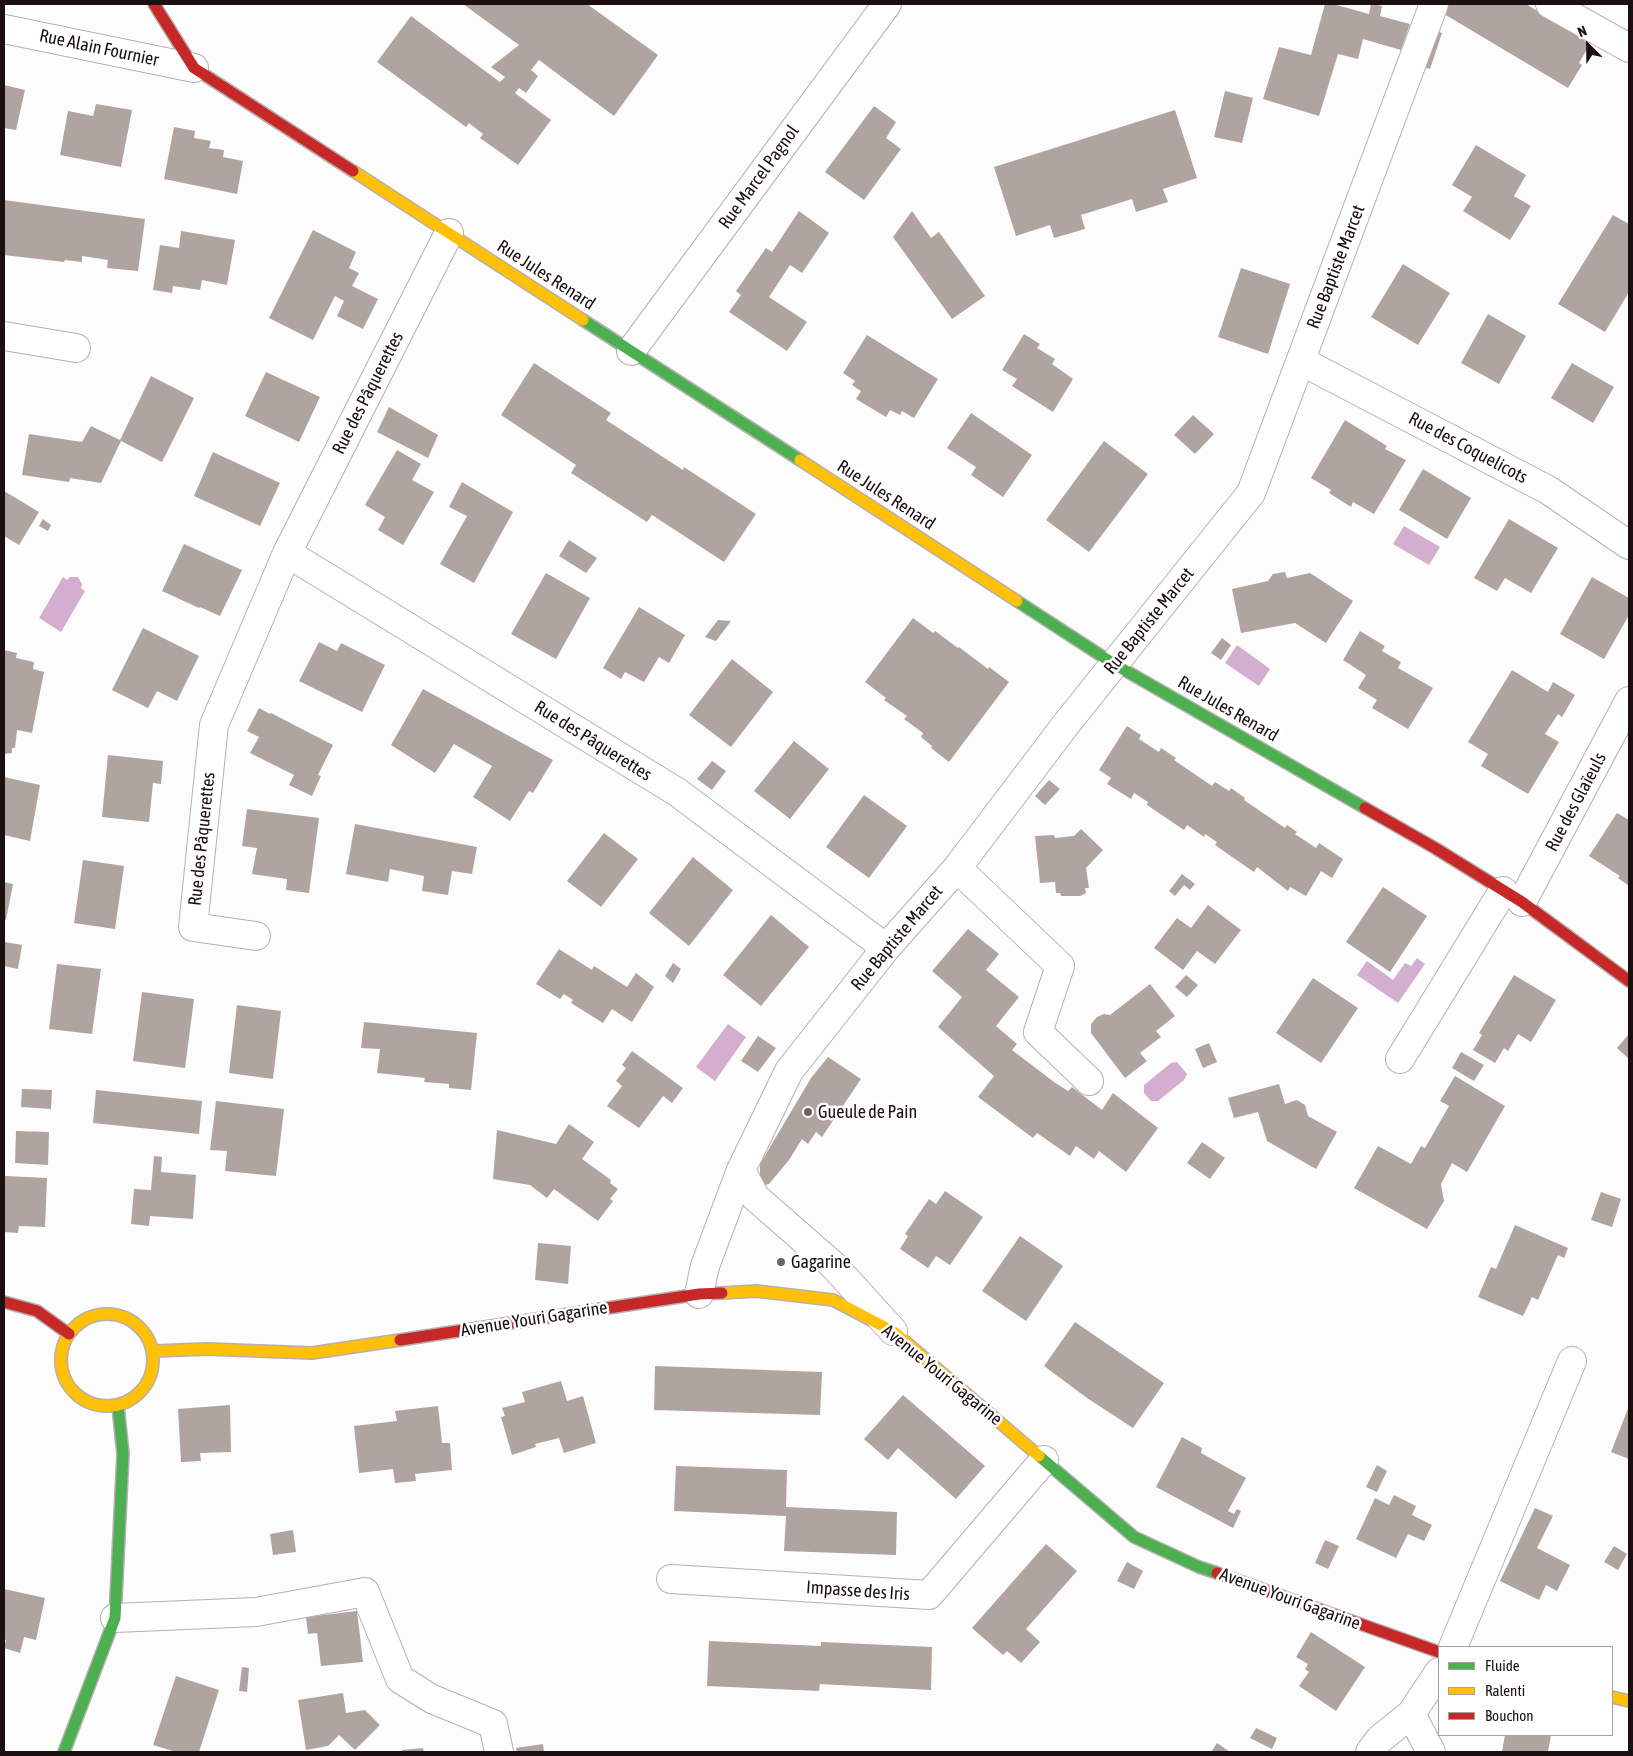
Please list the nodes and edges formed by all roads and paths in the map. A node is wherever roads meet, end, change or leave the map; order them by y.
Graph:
1 (154, 4) edge
2 (887, 4) edge
3 (1434, 4) edge
4 (1550, 4) edge
5 (4, 29) edge
6 (1629, 48) edge
7 (194, 68) junction
8 (449, 233) junction
9 (4, 336) edge
10 (76, 348) dead end
11 (631, 351) junction
12 (1301, 360) junction
13 (1629, 545) edge
14 (287, 553) junction
15 (1114, 664) junction
16 (1629, 701) edge
17 (957, 868) junction
18 (1513, 896) junction
19 (256, 936) dead end
20 (886, 948) junction
21 (1629, 982) edge
22 (1400, 1059) dead end
23 (1090, 1081) dead end
24 (741, 1170) junction
25 (699, 1294) junction
26 (4, 1302) edge
27 (894, 1332) junction
28 (68, 1334) junction
29 (153, 1351) junction
30 (1572, 1361) dead end
31 (118, 1406) junction
32 (1044, 1460) junction
33 (671, 1579) dead end
34 (115, 1618) junction
35 (1453, 1646) edge
36 (1438, 1652) edge
37 (1438, 1674) edge
38 (1613, 1697) edge
39 (1629, 1701) edge
40 (1411, 1714) junction
41 (64, 1752) edge
42 (499, 1752) edge
43 (1370, 1752) edge
44 (1431, 1752) edge

1 - 7 street, Rue Jules Renard
2 - 11 street, Rue Marcel Pagnol
3 - 12 street, Rue Baptiste Marcet
4 - 6 street
5 - 7 street, Rue Alain Fournier
7 - 8 street, Rue Jules Renard
8 - 11 street, Rue Jules Renard
8 - 14 street, Rue des Pâquerettes
9 - 10 street
11 - 15 street, Rue Jules Renard
12 - 13 street, Rue des Coquelicots
12 - 15 street, Rue Baptiste Marcet
14 - 19 street, Rue des Pâquerettes
14 - 20 street, Rue des Pâquerettes
15 - 17 street, Rue Baptiste Marcet
15 - 18 street, Rue Jules Renard
16 - 18 street, Rue des Glaïeuls
17 - 20 street, Rue Baptiste Marcet
17 - 23 street
18 - 21 street, Rue Jules Renard
18 - 22 street, Rue des Glaïeuls
20 - 24 street, Rue Baptiste Marcet
24 - 25 street, Rue Baptiste Marcet
24 - 27 street
25 - 27 street, Avenue Youri Gagarine
25 - 29 street, Avenue Youri Gagarine
26 - 28 street
27 - 32 street, Avenue Youri Gagarine
28 - 29 street
28 - 31 street
29 - 31 street
30 - 35 street
31 - 34 street
32 - 33 street, Impasse des Iris
32 - 36 street, Avenue Youri Gagarine
34 - 41 street
34 - 42 street
37 - 40 street
38 - 39 street
40 - 43 street
40 - 44 street

